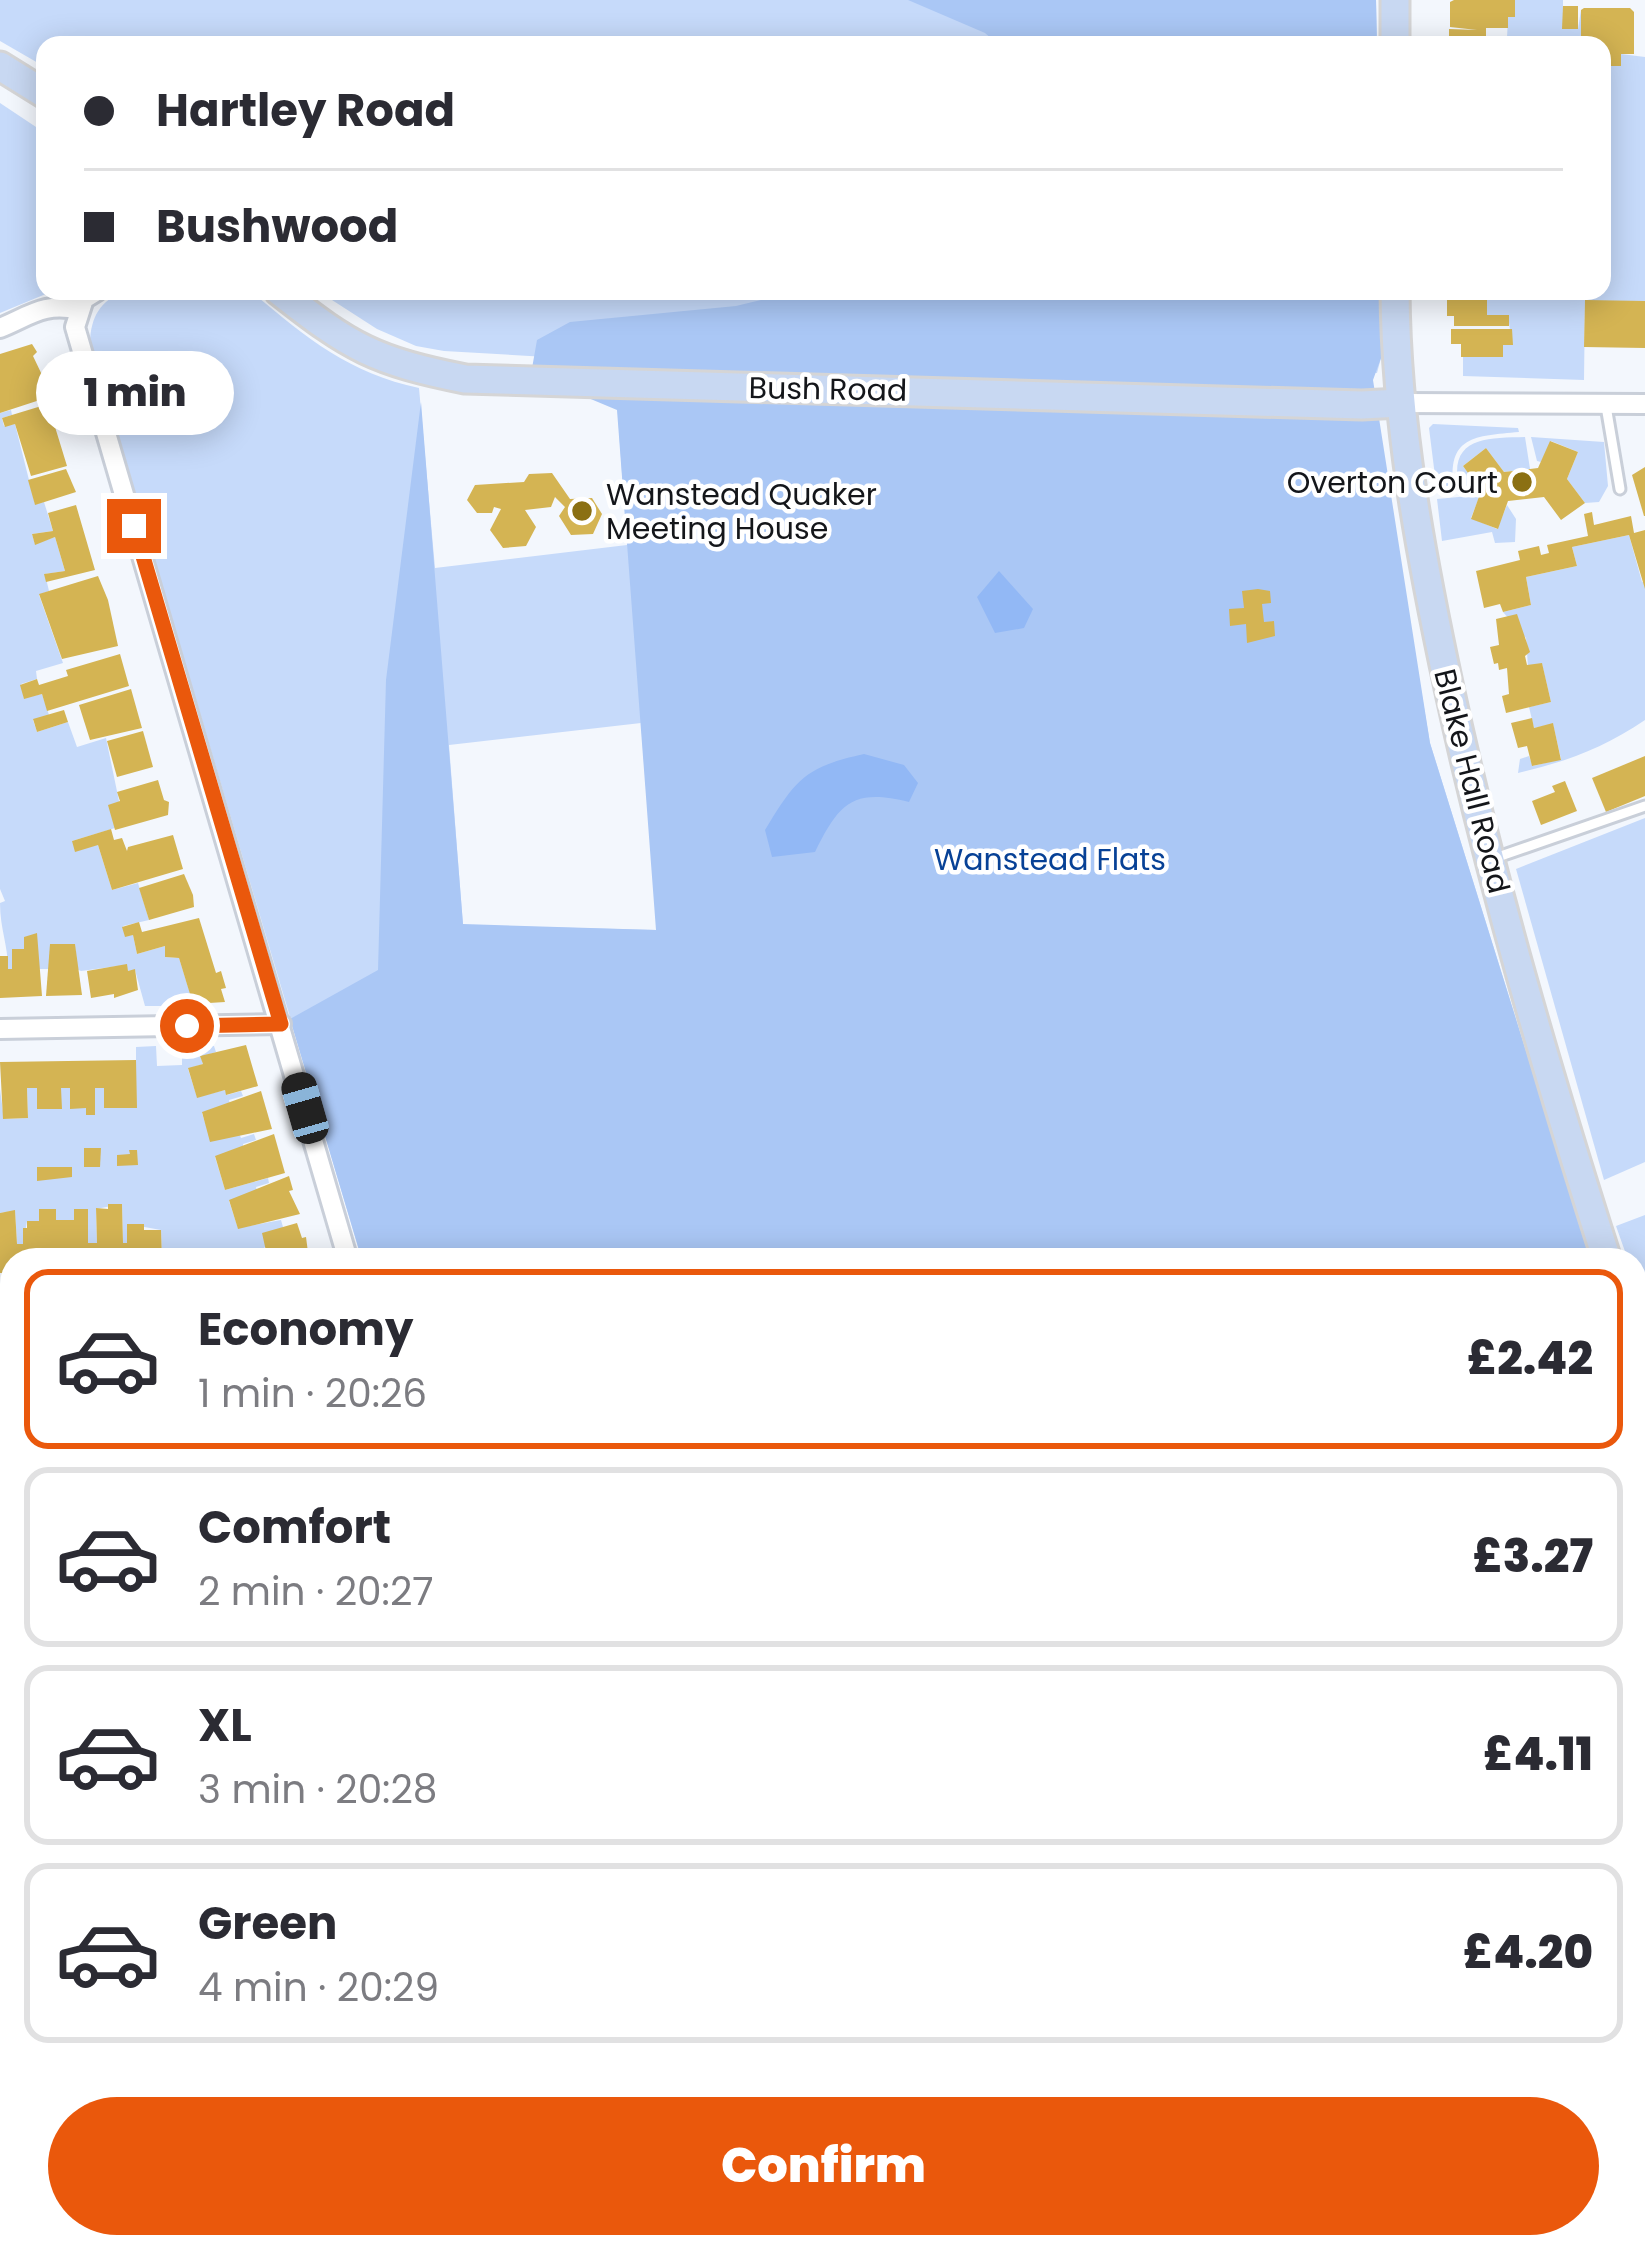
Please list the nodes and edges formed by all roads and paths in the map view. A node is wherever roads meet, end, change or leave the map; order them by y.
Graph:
1 (1395, 0) edge
2 (1395, 36) edge
3 (0, 66) edge
4 (36, 88) edge
5 (84, 300) edge
6 (290, 300) edge
7 (1395, 300) edge
8 (79, 310) junction
9 (0, 328) edge
10 (1400, 403) junction
11 (1606, 404) junction
12 (1645, 404) edge
13 (1620, 489) dead end
14 (1645, 806) edge
15 (1490, 860) junction
16 (281, 1024) junction
17 (0, 1029) edge
18 (345, 1248) edge
19 (1603, 1248) edge

1 - 2 main road
3 - 4 main road
5 - 8 street
6 - 10 main road, Bush Road
7 - 10 main road, Blake Hall Road
8 - 9 street
8 - 16 street
10 - 11 street
10 - 15 main road, Blake Hall Road
11 - 12 street
11 - 13 lane
14 - 15 lane
15 - 19 main road, Blake Hall Road
16 - 17 street
16 - 18 street

